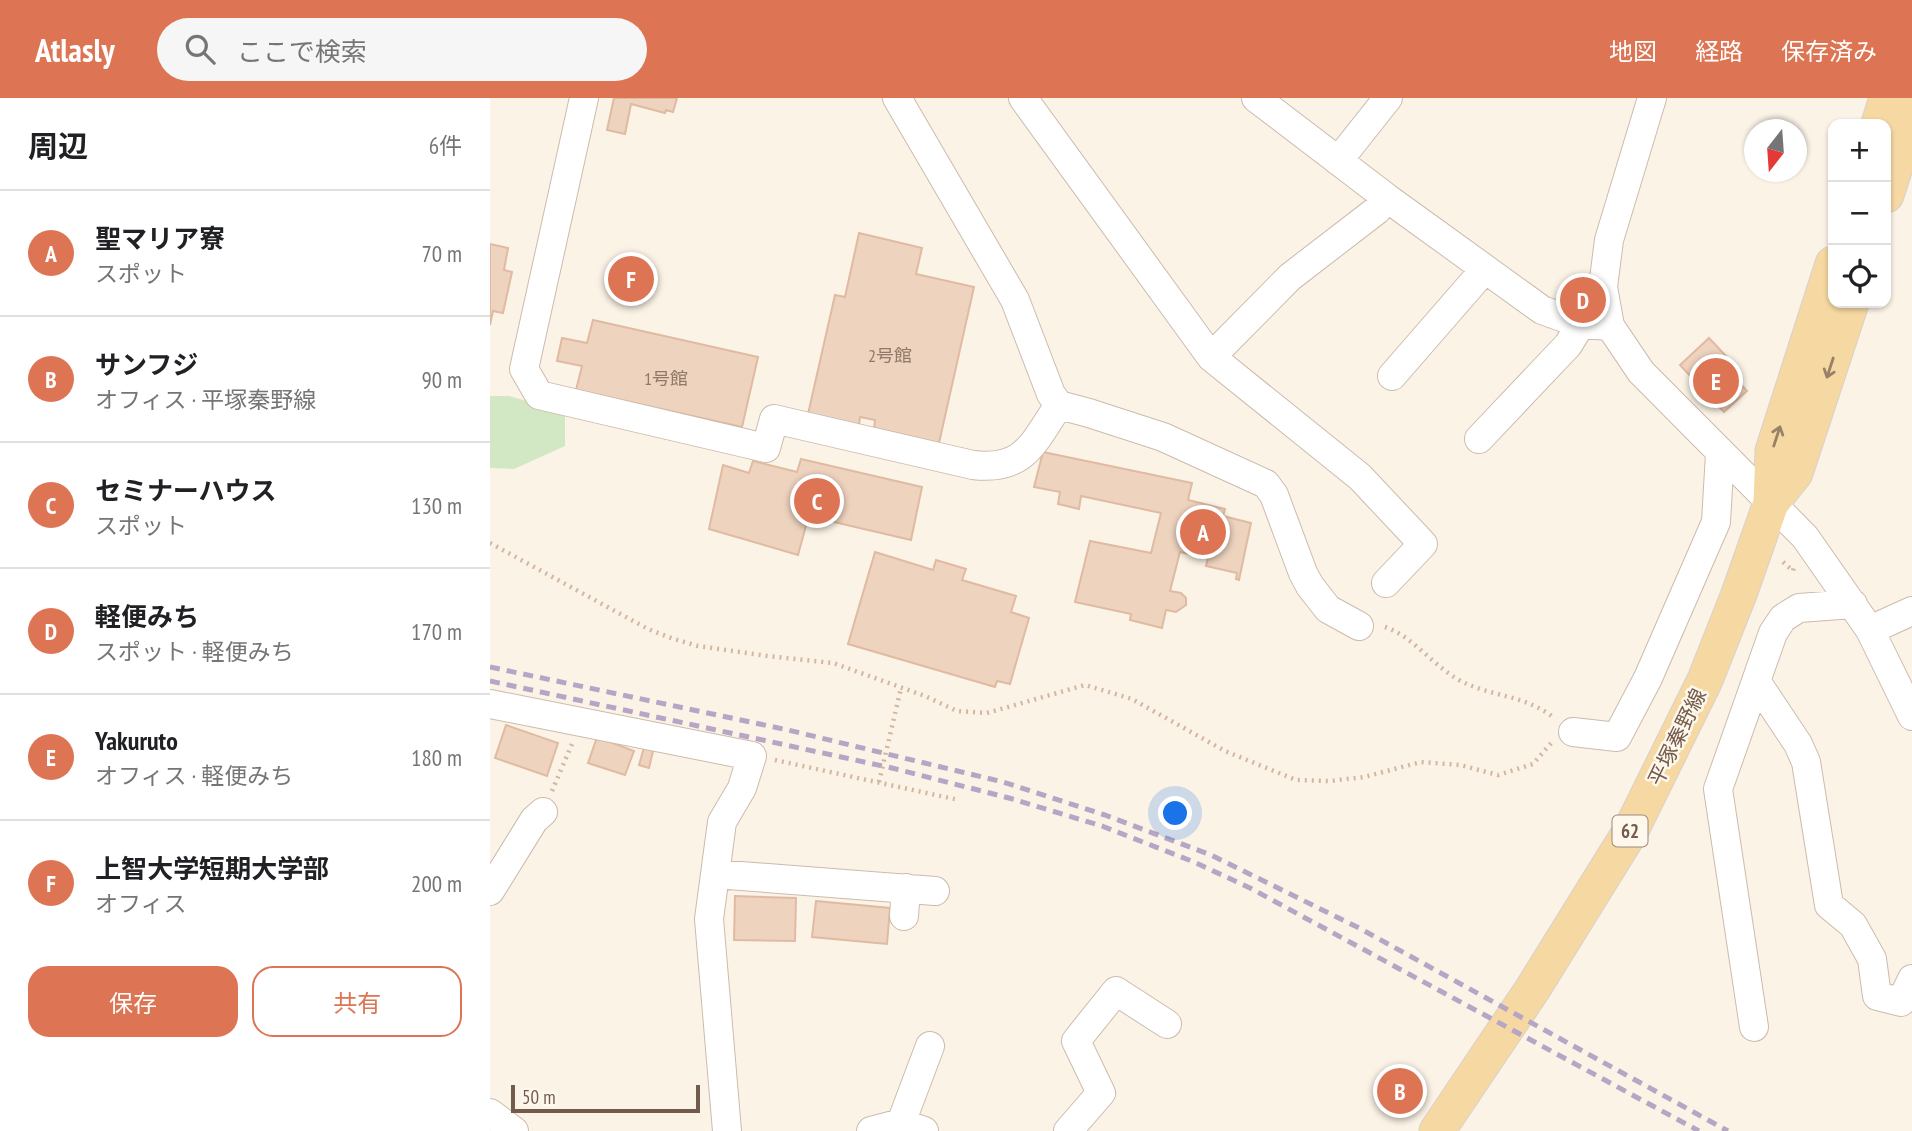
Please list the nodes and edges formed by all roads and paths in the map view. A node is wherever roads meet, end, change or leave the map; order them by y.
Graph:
1 (584, 98) edge
2 (897, 98) edge
3 (1023, 98) edge
4 (1256, 98) edge
5 (1388, 98) edge
6 (1652, 98) edge
7 (1887, 98) edge
8 (1912, 114) edge
9 (1881, 119) edge
10 (1338, 161) junction
11 (1890, 182) edge
12 (1387, 198) junction
13 (1485, 270) junction
14 (1828, 280) edge
15 (1849, 308) edge
16 (1581, 324) junction
17 (1610, 326) junction
18 (1211, 357) junction
19 (1392, 376) dead end
20 (1059, 405) junction
21 (1479, 439) dead end
22 (1720, 453) junction
23 (1771, 503) junction
24 (490, 542) edge
25 (1783, 562) dead end
26 (1793, 571) dead end
27 (1386, 583) dead end
28 (1853, 604) junction
29 (1912, 611) edge
30 (1359, 626) joint
31 (1870, 630) junction
32 (1756, 681) junction
33 (901, 688) junction
34 (490, 704) edge
35 (1912, 716) edge
36 (582, 721) junction
37 (1573, 732) junction
38 (807, 766) dead end
39 (879, 782) junction
40 (959, 800) dead end
41 (543, 812) joint
42 (715, 874) junction
43 (906, 888) junction
44 (490, 891) edge
45 (934, 891) dead end
46 (904, 916) dead end
47 (1912, 979) edge
48 (1167, 1024) dead end
49 (1755, 1027) dead end
50 (930, 1046) dead end
51 (490, 1113) edge
52 (913, 1127) edge
53 (514, 1131) edge
54 (727, 1131) edge
55 (871, 1131) edge
56 (1068, 1131) edge
57 (1437, 1131) edge

1 - 20 street
2 - 20 street
3 - 18 street
4 - 10 street
5 - 10 street
6 - 17 street
7 - 9 main road
8 - 11 main road
10 - 12 street
12 - 13 street
12 - 18 street
13 - 16 street
13 - 19 street
23 -> 14 main road, 平塚秦野線 / 62
15 -> 23 main road, 平塚秦野線 / 62
16 - 17 street
16 - 21 street
17 - 22 street
18 - 27 street
20 - 30 street
22 - 23 street
22 - 37 street
23 - 28 street
23 - 57 main road, 平塚秦野線 / 62
24 - 33 path
25 - 26 path
28 - 31 street
28 - 32 street
29 - 31 street
30 - 37 path
31 - 35 street
32 - 47 street
32 - 49 street
33 - 37 path
33 - 39 path, bridge
34 - 36 street
36 - 41 path
36 - 42 street
38 - 39 path
39 - 40 path
41 - 44 street
42 - 43 street
42 - 54 street
43 - 45 street
43 - 46 street
48 - 56 street
50 - 52 street
51 - 53 street
52 - 55 street

